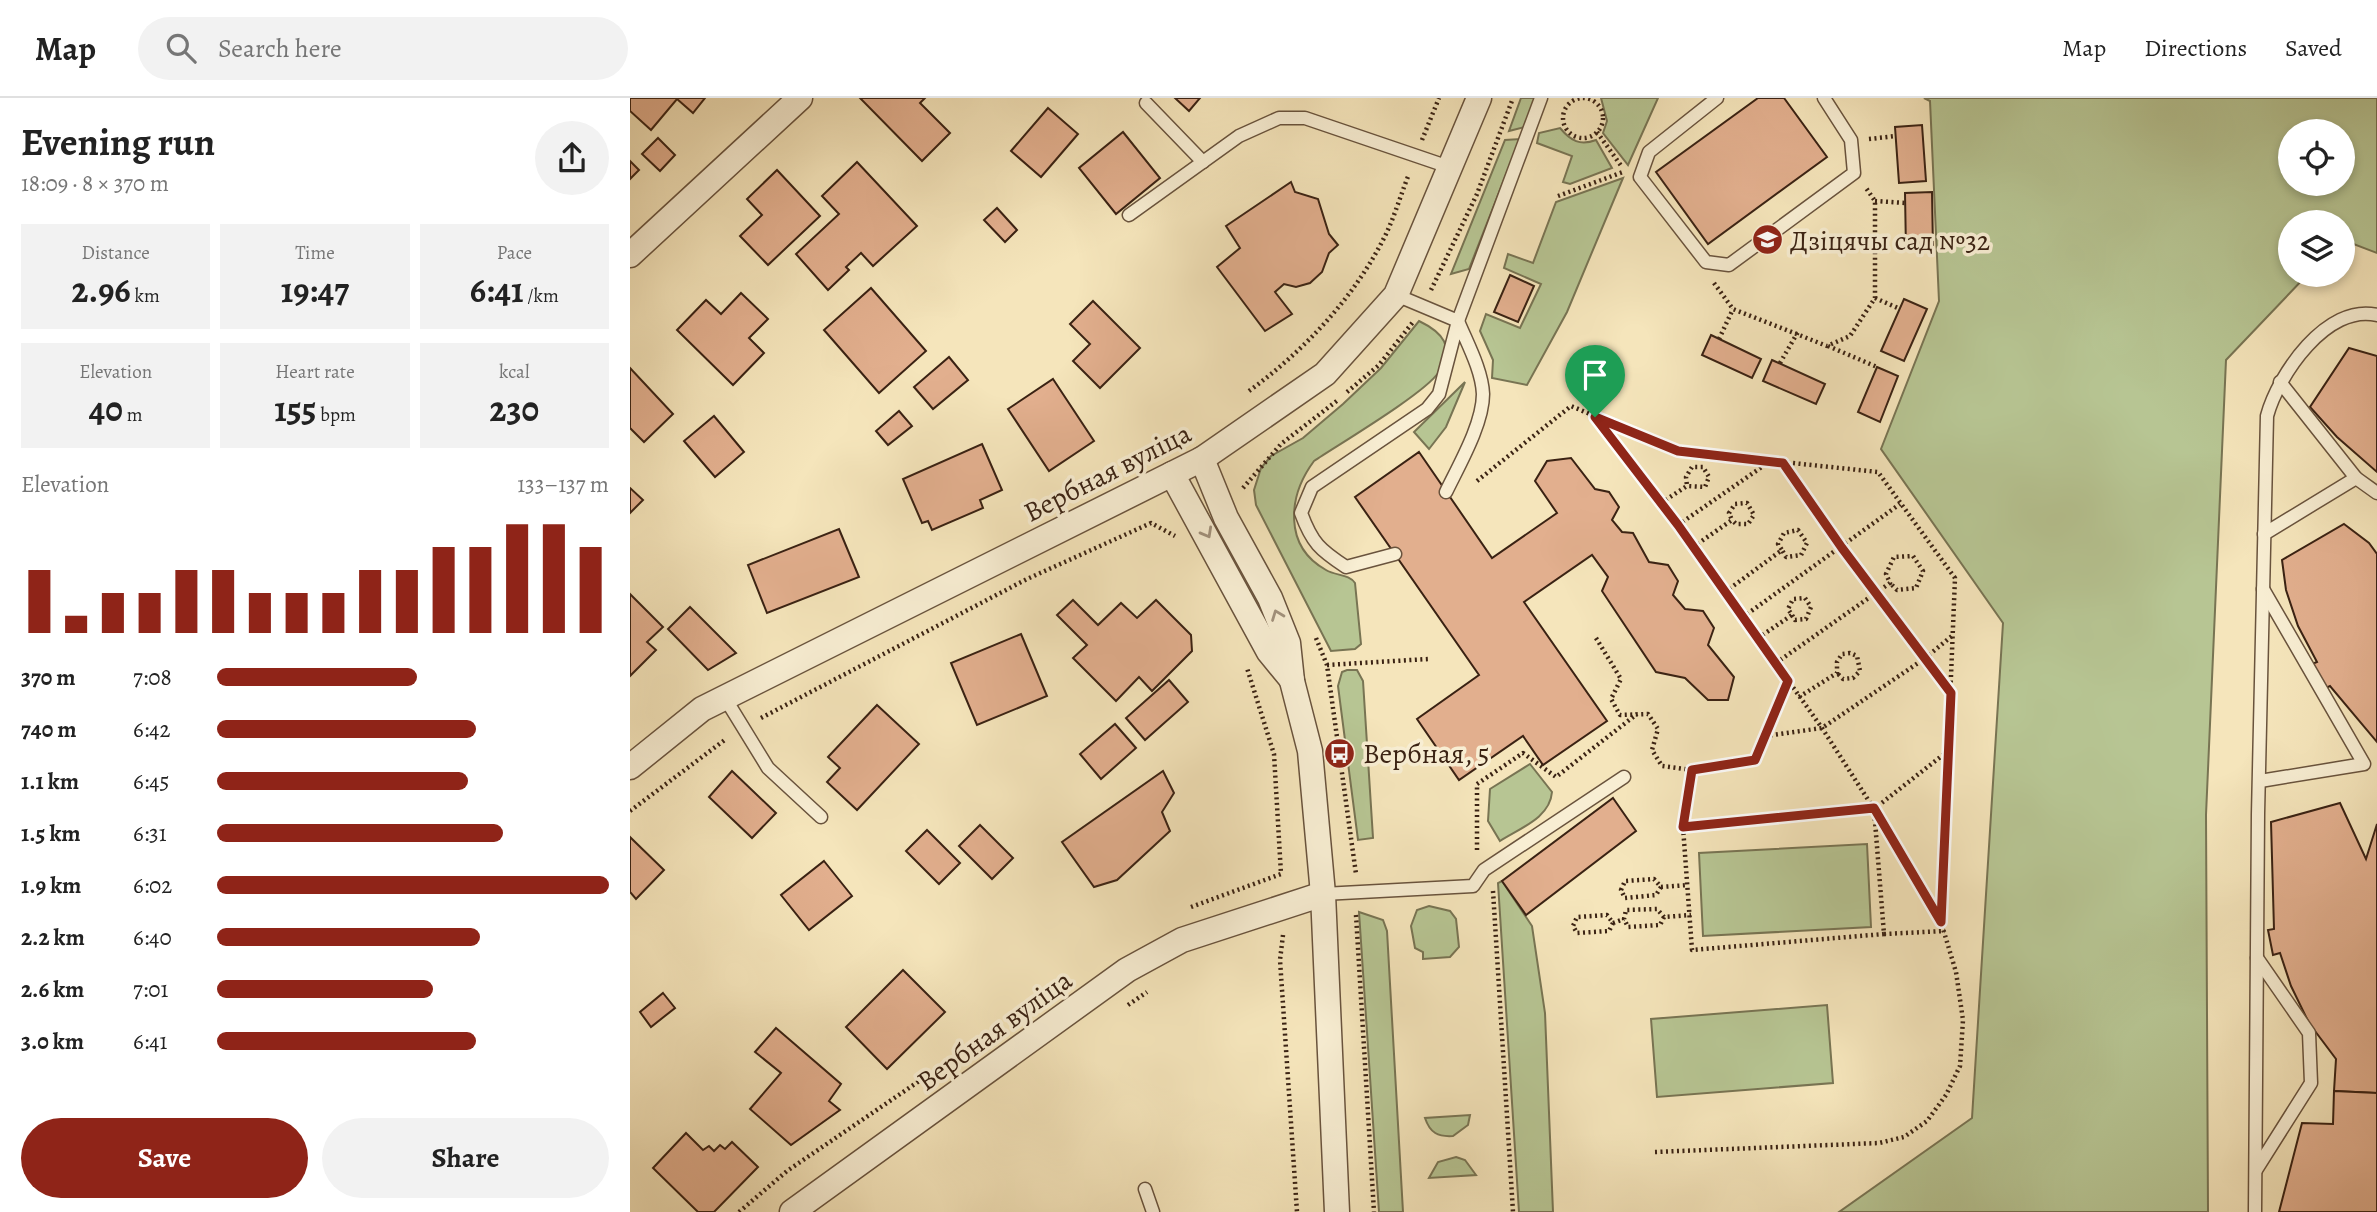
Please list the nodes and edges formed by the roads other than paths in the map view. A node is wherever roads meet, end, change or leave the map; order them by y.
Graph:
1 (800, 98) edge
2 (1479, 98) edge
3 (1541, 98) edge
4 (1717, 98) edge
5 (1824, 98) edge
6 (1146, 103) dead end
7 (1203, 162) junction
8 (1452, 168) junction
9 (1129, 215) dead end
10 (630, 255) edge
11 (1396, 295) junction
12 (2377, 315) edge
13 (1458, 321) junction
14 (2280, 382) junction
15 (1202, 459) junction
16 (1172, 474) junction
17 (2356, 478) junction
18 (1446, 492) dead end
19 (2377, 493) edge
20 (2263, 534) junction
21 (1395, 554) dead end
22 (2263, 589) junction
23 (1292, 681) junction
24 (725, 698) junction
25 (630, 767) edge
26 (1624, 777) dead end
27 (2260, 781) junction
28 (821, 817) dead end
29 (1323, 894) junction
30 (2257, 958) junction
31 (2256, 1171) junction
32 (1145, 1189) dead end
33 (792, 1212) edge
34 (1153, 1212) edge
35 (1337, 1212) edge
36 (2255, 1212) edge

1 - 10 street
2 - 8 street, Вербная вуліца
3 - 13 lane
4 - 5 lane
6 - 7 lane
7 - 8 lane
7 - 9 lane
8 - 11 street, Вербная вуліца
11 - 13 lane
11 - 15 street, Вербная вуліца
12 - 14 lane
13 - 18 lane
13 - 21 lane
14 - 17 lane
14 - 20 lane
15 - 16 street, Вербная вуліца
23 -> 15 street
16 -> 23 street
16 - 24 street, Вербная вуліца
17 - 19 lane
17 - 20 lane
20 - 22 lane
22 - 27 lane
22 - 27 lane
23 - 29 street
24 - 25 street, Вербная вуліца
24 - 28 lane
26 - 29 lane
27 - 30 lane
29 - 33 street, Вербная вуліца
29 - 35 street
30 - 31 lane
30 - 31 lane
31 - 36 lane
32 - 34 lane

